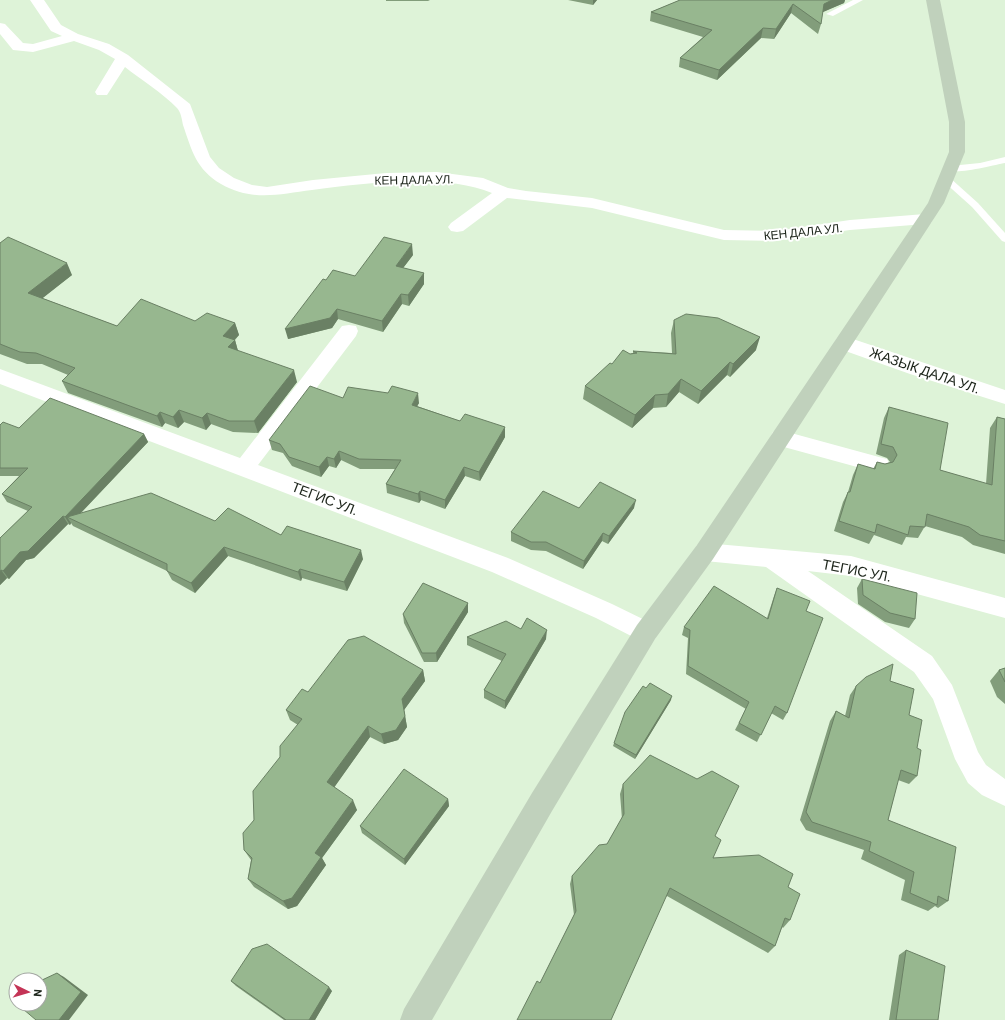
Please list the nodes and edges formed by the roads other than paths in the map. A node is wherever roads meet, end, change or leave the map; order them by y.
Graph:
1 (37, 0) edge
2 (859, 0) edge
3 (933, 0) edge
4 (830, 14) edge
5 (0, 27) edge
6 (74, 37) junction
7 (123, 58) junction
8 (102, 92) dead end
9 (1005, 160) edge
10 (948, 174) junction
11 (504, 192) junction
12 (925, 219) junction
13 (457, 227) dead end
14 (1005, 239) edge
15 (349, 331) dead end
16 (844, 343) junction
17 (0, 376) edge
18 (1005, 397) edge
19 (780, 438) junction
20 (879, 465) edge
21 (244, 468) junction
22 (705, 552) junction
23 (769, 557) junction
24 (1005, 608) edge
25 (646, 632) junction
26 (1005, 793) edge
27 (415, 1020) edge

1 - 6 street, КЕН ДАЛА УЛ.
2 - 4 lane
3 - 10 main road
5 - 6 street
6 - 7 street, КЕН ДАЛА УЛ.
7 - 8 street
7 - 11 street, КЕН ДАЛА УЛ.
9 - 10 lane
10 - 12 main road
10 - 14 lane
11 - 12 street, КЕН ДАЛА УЛ.
11 - 13 street
12 - 16 main road
15 - 21 street
16 - 18 street, ЖАЗЫК ДАЛА УЛ.
16 - 19 main road
17 - 21 street, ТЕГИС УЛ.
19 - 20 street
19 - 22 main road
21 - 25 street, ТЕГИС УЛ.
22 - 23 street, ТЕГИС УЛ.
22 - 25 main road
23 - 24 street, ТЕГИС УЛ.
23 - 26 street
25 - 27 main road

